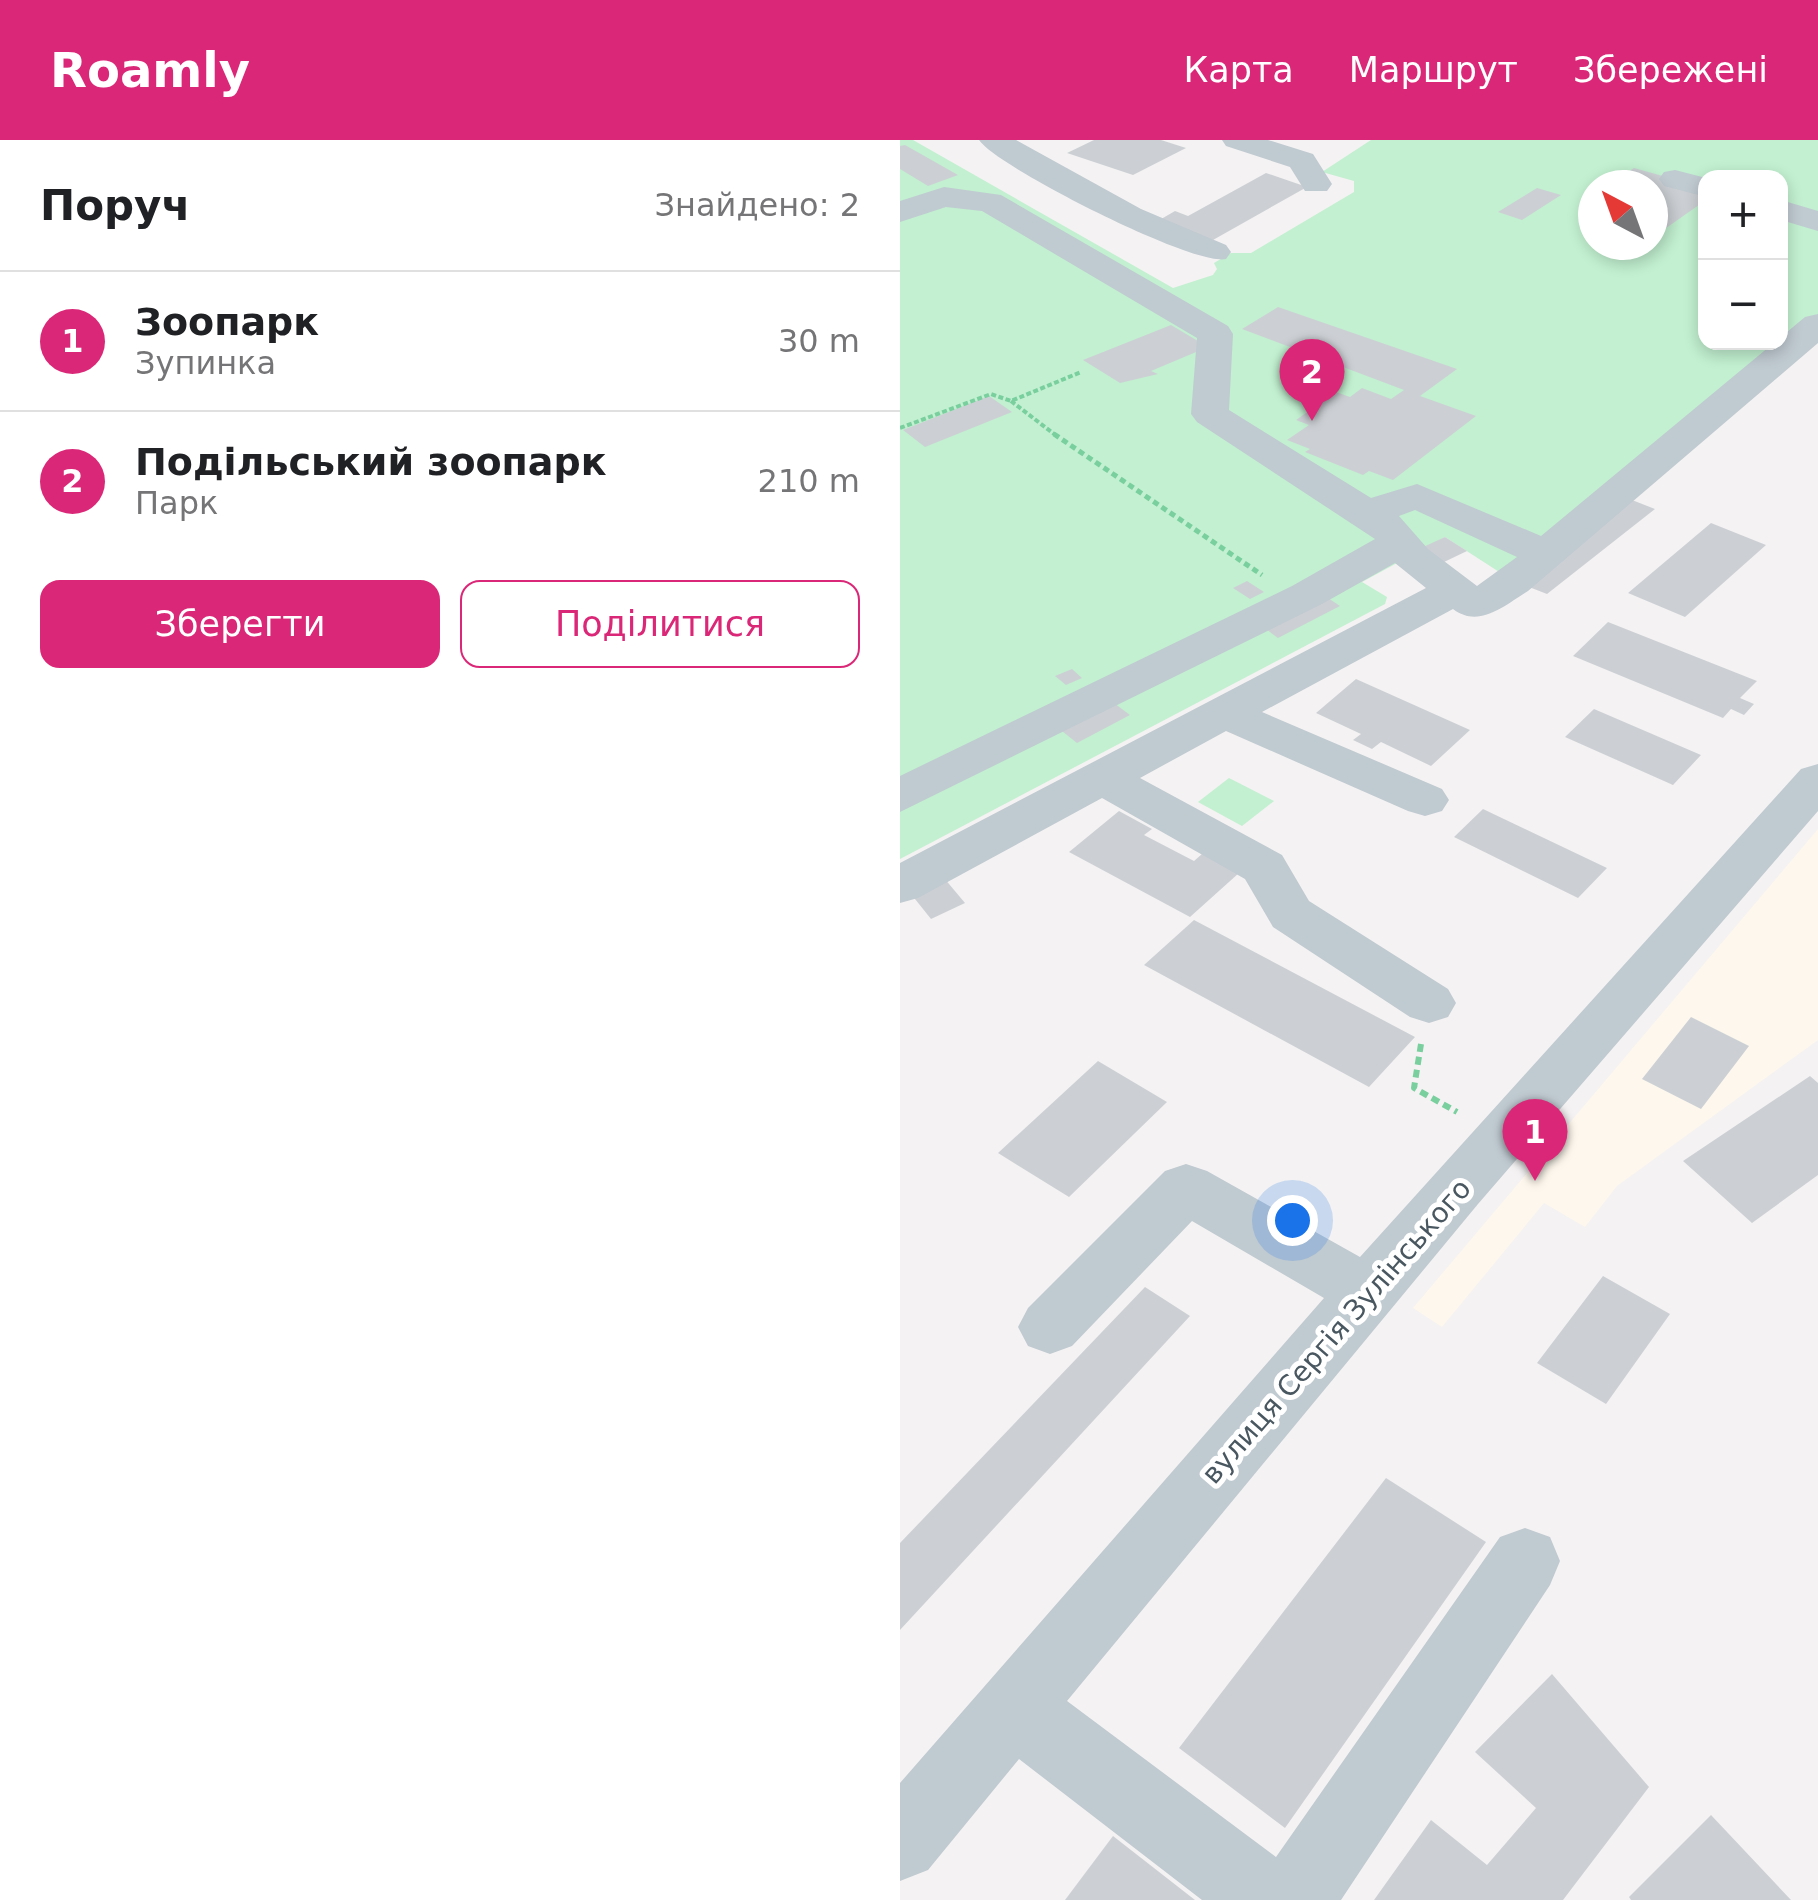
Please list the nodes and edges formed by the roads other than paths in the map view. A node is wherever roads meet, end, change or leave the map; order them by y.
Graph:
1 (994, 140) edge
2 (1237, 140) edge
3 (1316, 184) dead end
4 (900, 212) edge
5 (1788, 212) edge
6 (1818, 221) edge
7 (1214, 252) dead end
8 (1818, 325) edge
9 (1366, 514) junction
10 (1400, 543) junction
11 (1545, 554) junction
12 (1454, 592) junction
13 (1224, 713) junction
14 (1102, 777) junction
15 (1818, 780) edge
16 (900, 796) edge
17 (1425, 800) dead end
18 (900, 885) edge
19 (1428, 1003) road end
20 (1368, 1292) junction
21 (1050, 1327) dead end
22 (1525, 1562) dead end
23 (1014, 1708) junction
24 (900, 1842) edge
25 (1267, 1900) edge
26 (1294, 1900) edge

1 - 7 street
2 - 3 street
4 - 9 street
5 - 6 street
8 - 11 street
9 - 10 street
9 - 11 street
10 - 12 street
10 - 16 street
11 - 12 street
12 - 13 street
13 - 14 street
13 - 17 street
14 - 18 street
14 - 19 street
15 - 20 street, вулиця Сергія Зулінського
20 - 21 street
20 - 23 street, вулиця Сергія Зулінського
22 - 26 street
23 - 24 street, вулиця Сергія Зулінського
23 - 25 street

